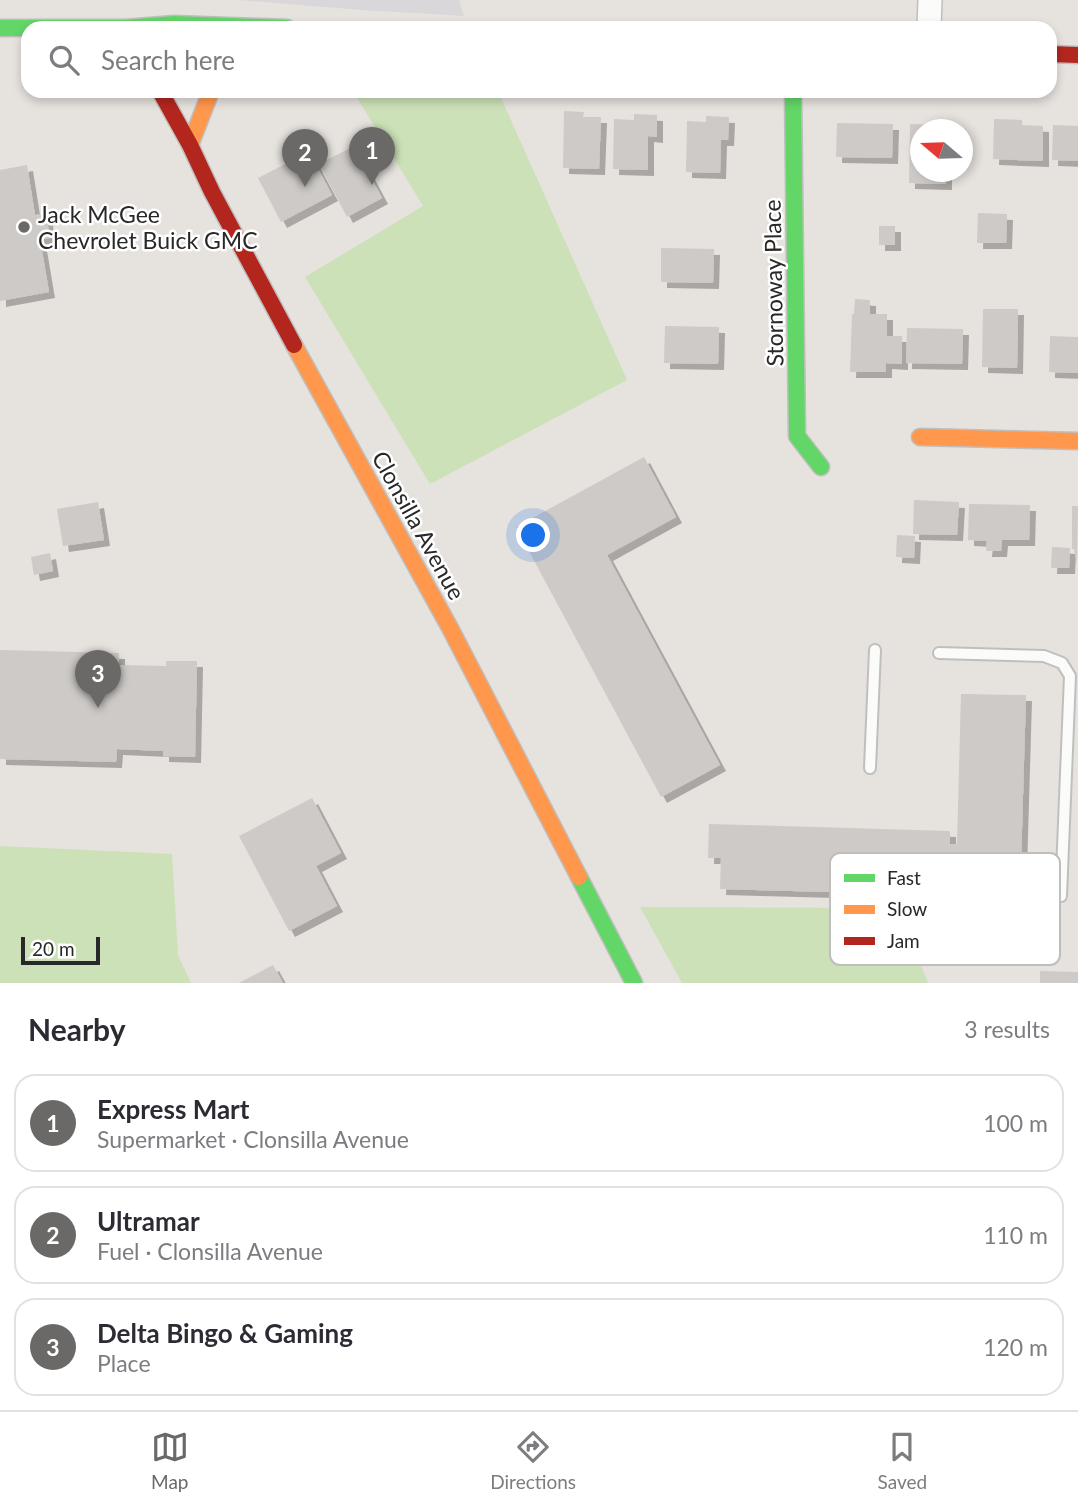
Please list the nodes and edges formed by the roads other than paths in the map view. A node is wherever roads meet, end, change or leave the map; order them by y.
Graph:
1 (930, 0) edge
2 (116, 9) dead end
3 (122, 21) edge
4 (929, 21) edge
5 (0, 27) edge
6 (21, 27) edge
7 (1057, 54) edge
8 (1078, 55) edge
9 (164, 98) edge
10 (208, 98) edge
11 (793, 98) edge
12 (190, 145) junction
13 (920, 437) dead end
14 (1078, 441) edge
15 (821, 467) dead end
16 (875, 650) dead end
17 (939, 653) dead end
18 (870, 768) dead end
19 (1060, 896) dead end
20 (634, 983) edge

1 - 4 street
2 - 3 main road
5 - 6 main road
7 - 8 main road
9 - 12 main road, Clonsilla Avenue
10 - 12 main road
11 - 15 main road, Stornoway Place
12 - 20 main road, Clonsilla Avenue
13 - 14 main road
16 - 18 lane
17 - 19 lane

